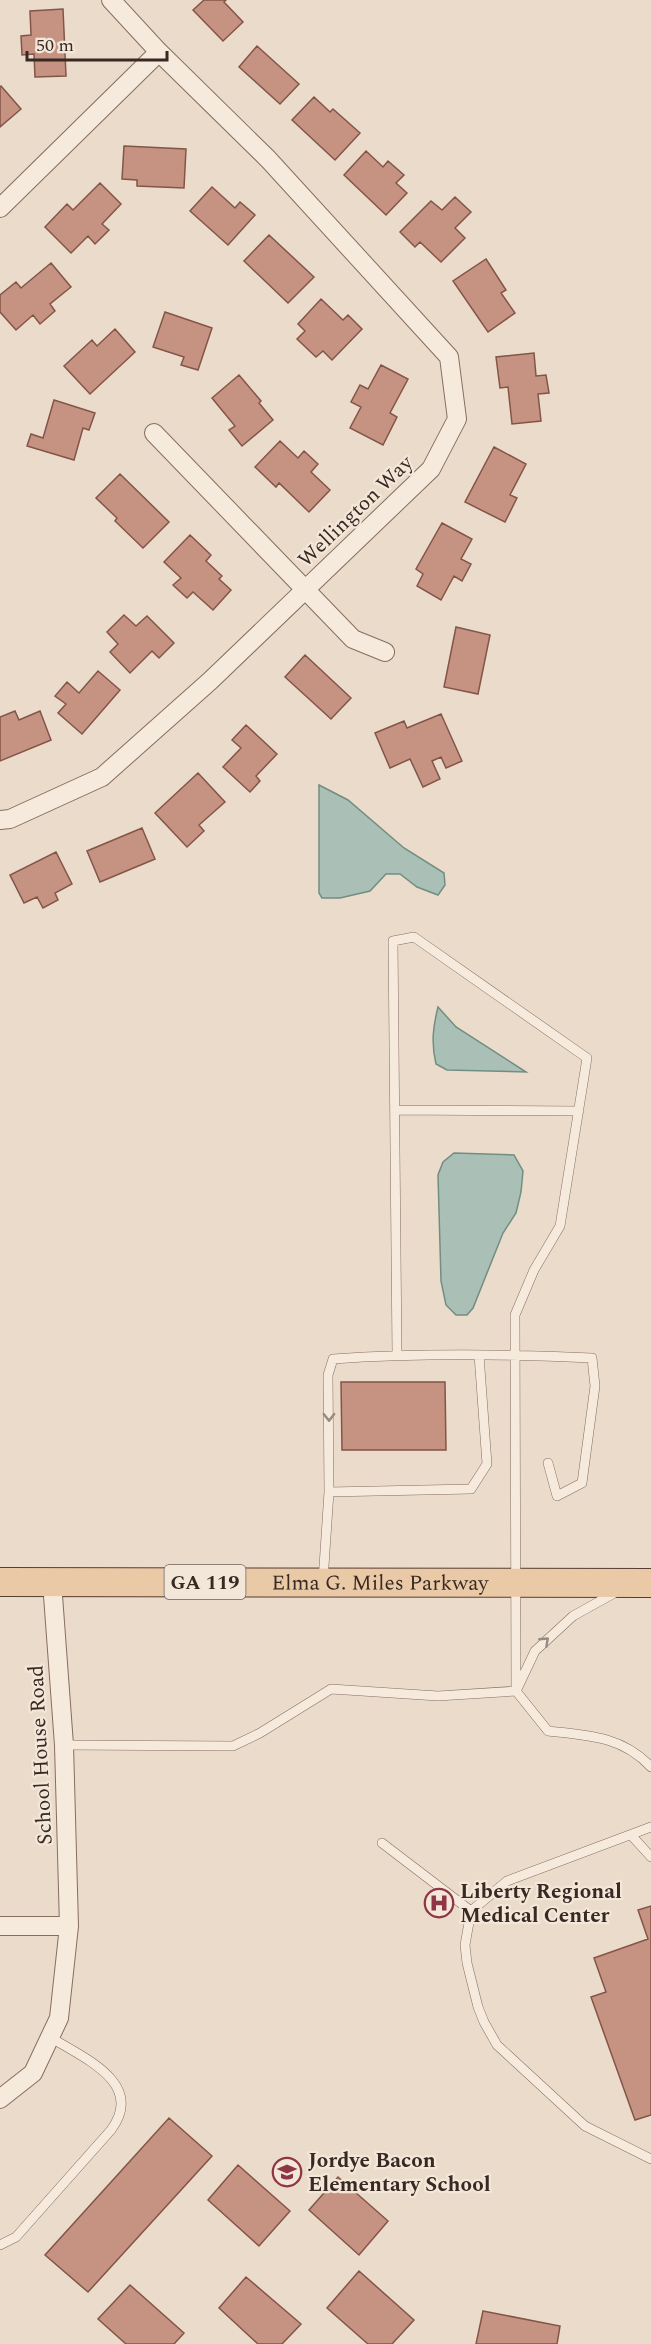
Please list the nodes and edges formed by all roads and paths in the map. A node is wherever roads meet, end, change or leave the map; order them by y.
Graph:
1 (111, 0) edge
2 (159, 52) junction
3 (0, 207) edge
4 (154, 433) dead end
5 (304, 591) junction
6 (386, 652) dead end
7 (0, 820) edge
8 (395, 1110) junction
9 (579, 1111) junction
10 (397, 1354) junction
11 (480, 1354) junction
12 (514, 1355) junction
13 (548, 1463) dead end
14 (329, 1492) junction
15 (0, 1582) edge
16 (52, 1582) junction
17 (322, 1583) junction
18 (642, 1583) edge
19 (516, 1584) junction
20 (516, 1691) junction
21 (64, 1745) junction
22 (651, 1767) edge
23 (651, 1827) edge
24 (631, 1835) junction
25 (382, 1844) dead end
26 (651, 1857) edge
27 (471, 1911) junction
28 (0, 1926) edge
29 (69, 1926) junction
30 (50, 2037) junction
31 (0, 2099) edge
32 (651, 2159) edge
33 (0, 2245) edge

1 - 2 street, Wellington Way
2 - 3 street
2 - 5 street, Wellington Way
4 - 5 street
5 - 6 street
5 - 7 street, Wellington Way
8 - 9 lane
8 - 9 lane
8 - 10 lane
9 - 12 lane
10 - 11 lane
10 -> 14 lane
11 - 12 lane
11 - 14 lane
12 - 13 lane
12 - 19 lane
14 - 17 lane
15 - 16 main road, Elma G. Miles Parkway / GA 119
16 - 17 main road, Elma G. Miles Parkway / GA 119
16 - 21 street, School House Road
17 - 19 main road, Elma G. Miles Parkway / GA 119
18 - 19 main road, Elma G. Miles Parkway / GA 119
20 -> 18 lane
19 - 20 lane
20 - 21 lane
20 - 22 lane
21 - 29 street, School House Road
23 - 24 lane
24 - 26 lane
24 - 27 lane
25 - 27 lane
27 - 32 lane
28 - 29 street
29 - 30 street, School House Road
30 - 31 street, School House Road
30 - 33 lane

